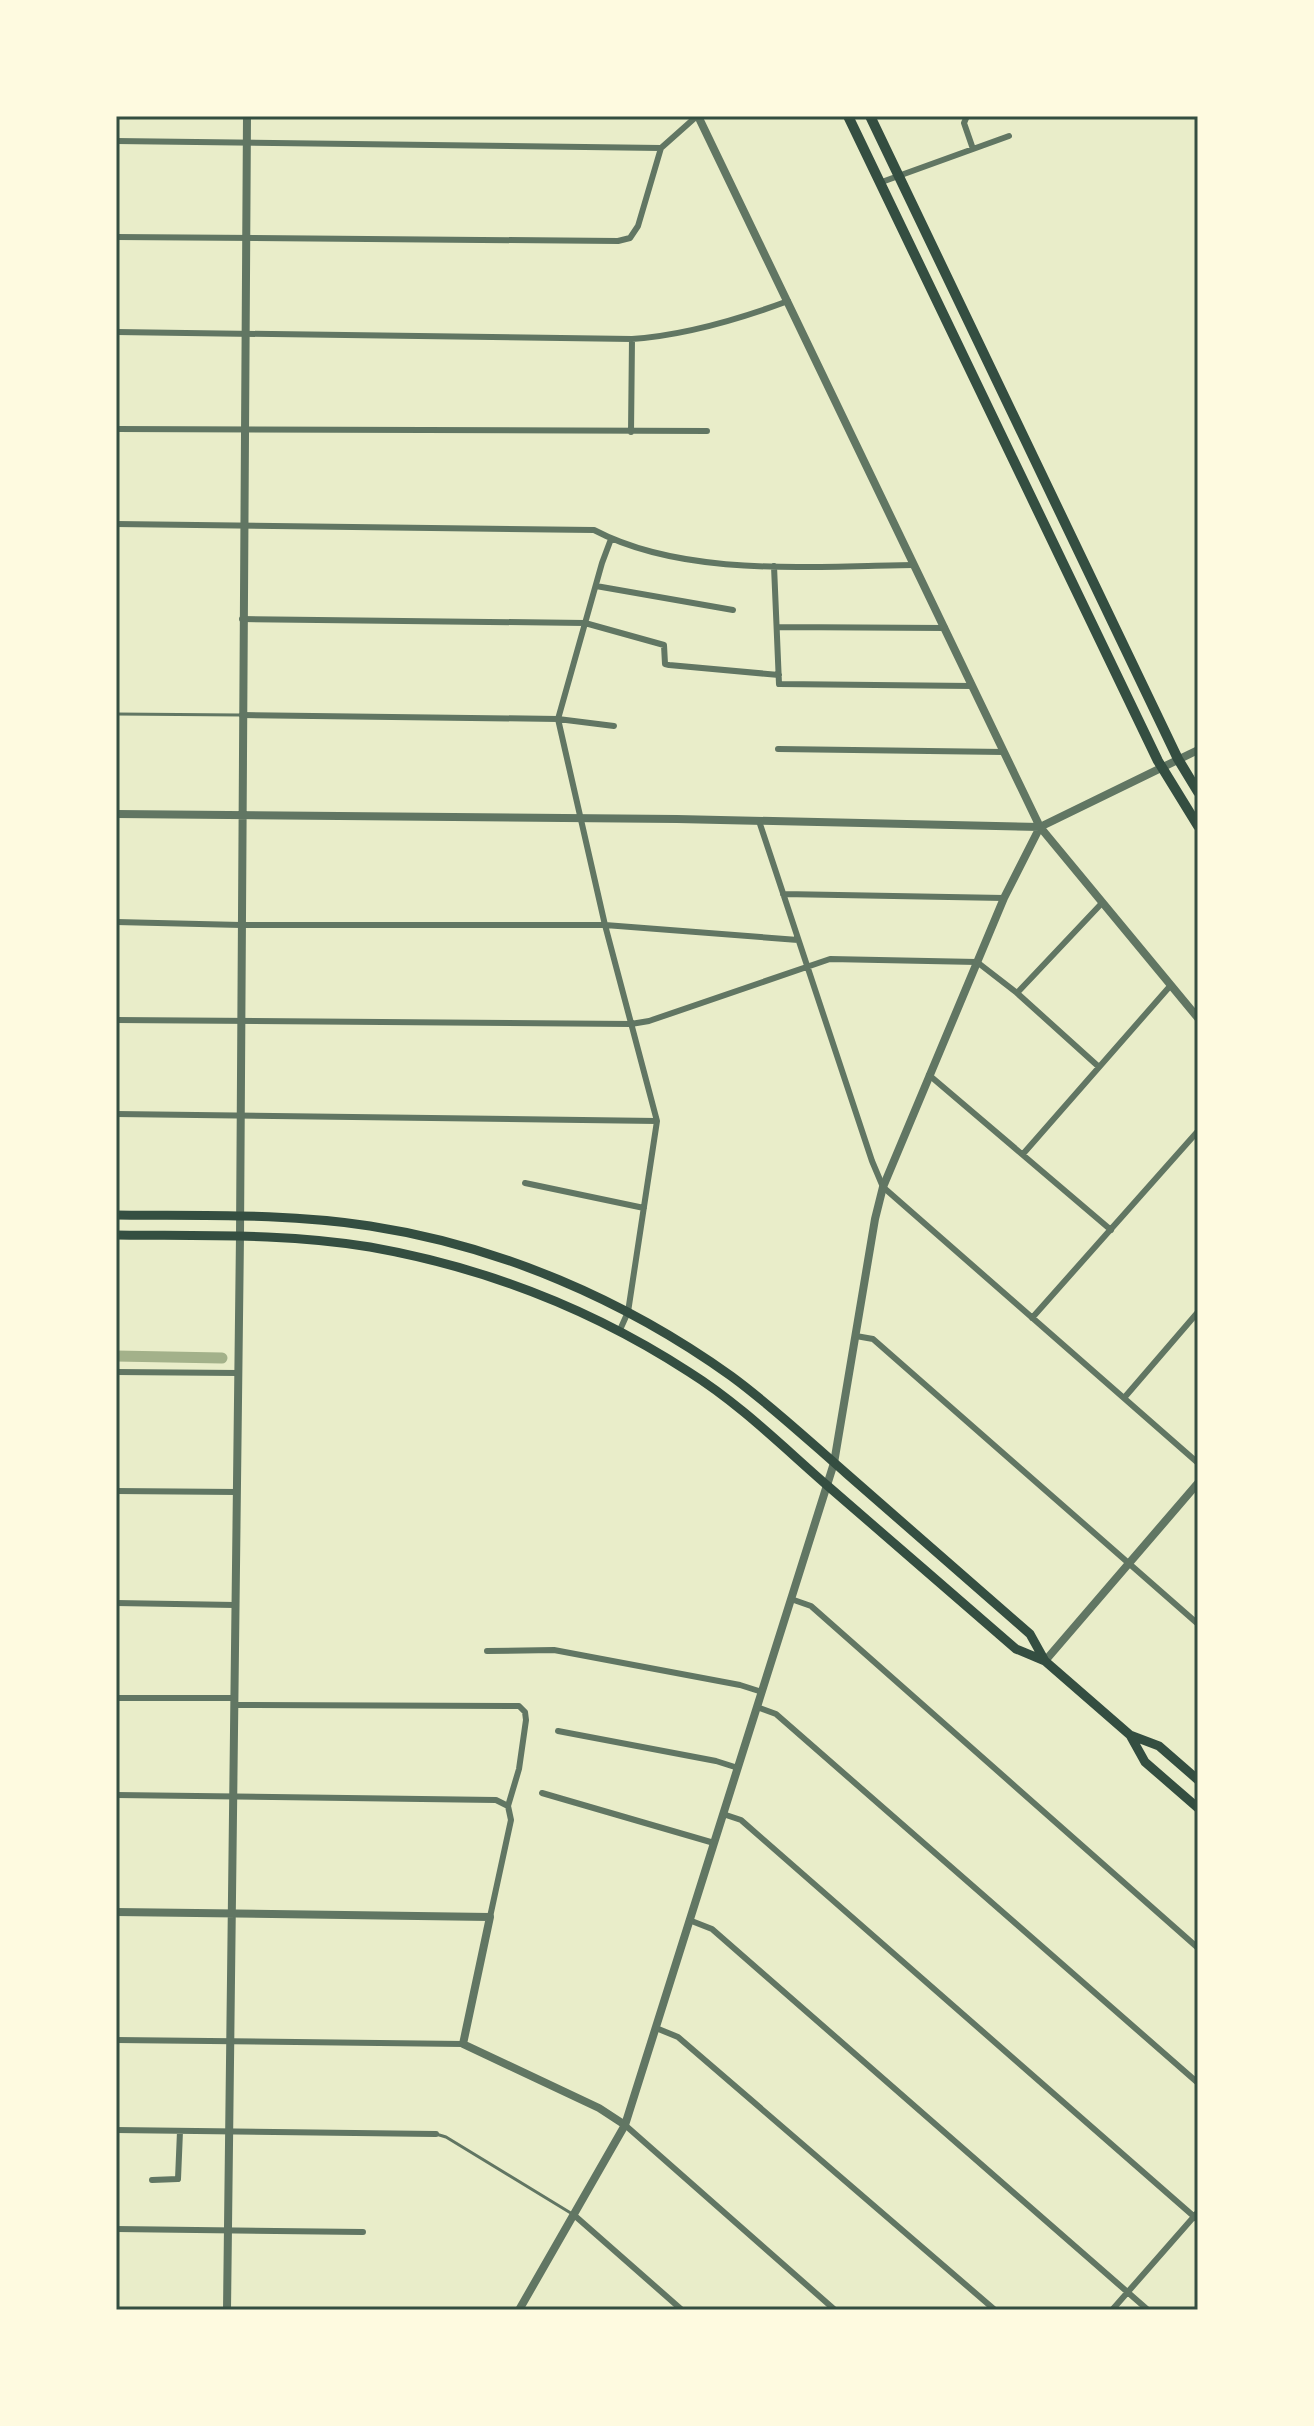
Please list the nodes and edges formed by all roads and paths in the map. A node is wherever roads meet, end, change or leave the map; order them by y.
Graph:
1 (247, 116) edge
2 (697, 116) edge
3 (848, 116) edge
4 (870, 116) edge
5 (967, 116) edge
6 (1009, 136) dead end
7 (116, 141) edge
8 (247, 143) junction
9 (661, 148) junction
10 (973, 149) junction
11 (899, 176) junction
12 (879, 183) junction
13 (116, 237) edge
14 (246, 239) junction
15 (788, 301) junction
16 (116, 332) edge
17 (245, 333) junction
18 (632, 339) junction
19 (116, 429) edge
20 (244, 429) junction
21 (707, 431) dead end
22 (631, 432) junction
23 (116, 524) edge
24 (243, 526) junction
25 (611, 539) junction
26 (914, 565) junction
27 (774, 566) junction
28 (596, 586) junction
29 (733, 610) dead end
30 (242, 619) junction
31 (585, 623) junction
32 (777, 627) junction
33 (945, 628) junction
34 (779, 675) junction
35 (972, 686) junction
36 (116, 714) edge
37 (242, 715) junction
38 (558, 719) junction
39 (614, 726) dead end
40 (778, 749) dead end
41 (1198, 750) edge
42 (1004, 752) junction
43 (1178, 759) junction
44 (1162, 768) junction
45 (1198, 792) edge
46 (116, 814) edge
47 (241, 815) junction
48 (582, 818) junction
49 (759, 821) junction
50 (1198, 826) edge
51 (1040, 827) junction
52 (783, 894) junction
53 (1004, 898) junction
54 (1102, 903) junction
55 (116, 922) edge
56 (241, 925) junction
57 (605, 925) junction
58 (798, 940) junction
59 (977, 962) junction
60 (807, 966) junction
61 (1171, 985) junction
62 (1017, 993) junction
63 (1198, 1018) edge
64 (116, 1020) edge
65 (240, 1022) junction
66 (631, 1024) junction
67 (1099, 1067) junction
68 (929, 1075) junction
69 (116, 1114) edge
70 (240, 1116) junction
71 (657, 1121) junction
72 (1198, 1131) edge
73 (1023, 1154) junction
74 (525, 1183) dead end
75 (883, 1187) junction
76 (644, 1208) junction
77 (116, 1215) edge
78 (240, 1217) junction
79 (373, 1226) junction
80 (1111, 1230) junction
81 (116, 1235) edge
82 (240, 1236) junction
83 (369, 1247) junction
84 (628, 1312) junction
85 (1198, 1312) edge
86 (1032, 1318) junction
87 (619, 1332) junction
88 (856, 1336) junction
89 (116, 1372) edge
90 (238, 1373) junction
91 (1124, 1398) junction
92 (834, 1463) junction
93 (1198, 1463) edge
94 (1198, 1483) edge
95 (827, 1485) junction
96 (116, 1491) edge
97 (237, 1492) junction
98 (925, 1542) junction
99 (911, 1558) junction
100 (1128, 1564) junction
101 (791, 1599) junction
102 (116, 1603) edge
103 (235, 1605) junction
104 (1198, 1624) edge
105 (487, 1651) dead end
106 (1045, 1661) junction
107 (762, 1692) junction
108 (116, 1698) edge
109 (234, 1702) junction
110 (757, 1707) junction
111 (558, 1731) dead end
112 (1130, 1735) junction
113 (738, 1768) junction
114 (1198, 1780) edge
115 (542, 1793) dead end
116 (116, 1795) edge
117 (233, 1797) junction
118 (508, 1806) junction
119 (1198, 1808) edge
120 (723, 1814) junction
121 (714, 1843) junction
122 (116, 1912) edge
123 (231, 1913) junction
124 (490, 1917) junction
125 (689, 1920) junction
126 (1198, 1948) edge
127 (656, 2028) junction
128 (116, 2040) edge
129 (230, 2041) junction
130 (463, 2044) junction
131 (1198, 2083) edge
132 (625, 2125) junction
133 (116, 2130) edge
134 (180, 2131) junction
135 (229, 2131) junction
136 (436, 2134) joint
137 (152, 2180) dead end
138 (574, 2215) junction
139 (1197, 2216) edge
140 (116, 2229) edge
141 (228, 2230) junction
142 (363, 2232) dead end
143 (1127, 2292) junction
144 (521, 2309) edge
145 (227, 2310) edge
146 (682, 2310) edge
147 (835, 2310) edge
148 (995, 2310) edge
149 (1112, 2310) edge
150 (1148, 2310) edge

1 - 8 street
2 - 9 street
2 - 15 street
3 - 12 main road
4 - 11 main road
5 - 10 street
6 - 10 street
7 - 8 street
8 - 9 street
8 - 14 street
9 - 14 street
10 - 11 street
11 - 12 street
11 - 43 main road
12 - 44 main road
13 - 14 street
14 - 17 street
15 - 18 street
15 - 26 street
16 - 17 street
17 - 18 street
17 - 20 street
18 - 22 street
19 - 20 street
20 - 22 street
20 - 24 street
21 - 22 street
23 - 24 street
24 - 25 street
24 - 30 street
25 - 27 street
25 - 28 street
26 - 27 street
26 - 33 street
27 - 32 street
28 - 29 street
28 - 31 street
30 - 31 street
30 - 37 street
31 - 34 street
31 - 38 street
32 - 33 street
32 - 34 street
33 - 35 street
34 - 35 street
35 - 42 street
36 - 37 lane
37 - 38 street
37 - 47 street
38 - 39 street
38 - 48 street
40 - 42 street
41 - 43 street
42 - 51 street
43 - 44 street
43 - 45 main road
44 - 50 main road
44 - 51 street
46 - 47 street
47 - 48 street
47 - 56 street
48 - 49 street
48 - 57 street
49 - 51 street
49 - 52 street
51 - 53 street
51 - 54 street
52 - 53 street
52 - 58 street
53 - 59 street
54 - 61 street
54 - 62 street
55 - 56 street
56 - 57 street
56 - 65 street
57 - 58 street
57 - 66 street
58 - 60 street
59 - 60 street
59 - 62 street
59 - 68 street
60 - 66 street
60 - 75 street
61 - 63 street
61 - 67 street
62 - 67 street
64 - 65 street
65 - 66 street
65 - 70 street
66 - 71 street
67 - 73 street
68 - 73 street
68 - 75 street
69 - 70 street
70 - 71 street
70 - 78 street
71 - 76 street
72 - 80 street
73 - 80 street
74 - 76 street
75 - 86 street
75 - 88 street
76 - 84 street
77 - 78 main road
78 - 79 main road
78 - 82 street
79 - 83 main road
79 - 84 main road
80 - 86 street
81 - 82 main road
82 - 83 main road
82 - 90 street
83 - 87 main road
84 - 87 street
84 - 92 main road
85 - 91 street
86 - 91 street
87 - 95 main road
88 - 92 street
88 - 100 street
89 - 90 street
90 - 97 street
91 - 93 street
92 - 95 street
92 - 98 main road
94 - 100 street
95 - 99 main road
95 - 101 street
96 - 97 street
97 - 103 street
98 - 99 main road
98 - 106 main road
99 - 106 main road
100 - 104 street
100 - 106 street
101 - 107 street
101 - 126 street
102 - 103 street
103 - 109 street
105 - 107 street
106 - 112 main road
107 - 110 street
108 - 109 street
109 - 117 street
109 - 118 street
110 - 113 street
110 - 131 street
111 - 113 street
112 - 114 main road
112 - 119 main road
113 - 120 street
115 - 121 street
116 - 117 street
117 - 118 street
117 - 123 street
118 - 124 street
120 - 121 street
120 - 139 street
121 - 125 street
122 - 123 street
123 - 124 street
123 - 129 street
124 - 130 street
125 - 127 street
125 - 143 street
127 - 132 street
127 - 148 street
128 - 129 street
129 - 130 street
129 - 135 street
130 - 132 street
132 - 138 street
132 - 147 street
133 - 134 street
134 - 135 street
134 - 137 street
135 - 136 street
135 - 141 street
136 - 138 lane
138 - 144 street
138 - 146 street
139 - 143 street
140 - 141 street
141 - 142 street
141 - 145 street
143 - 149 street
143 - 150 street

